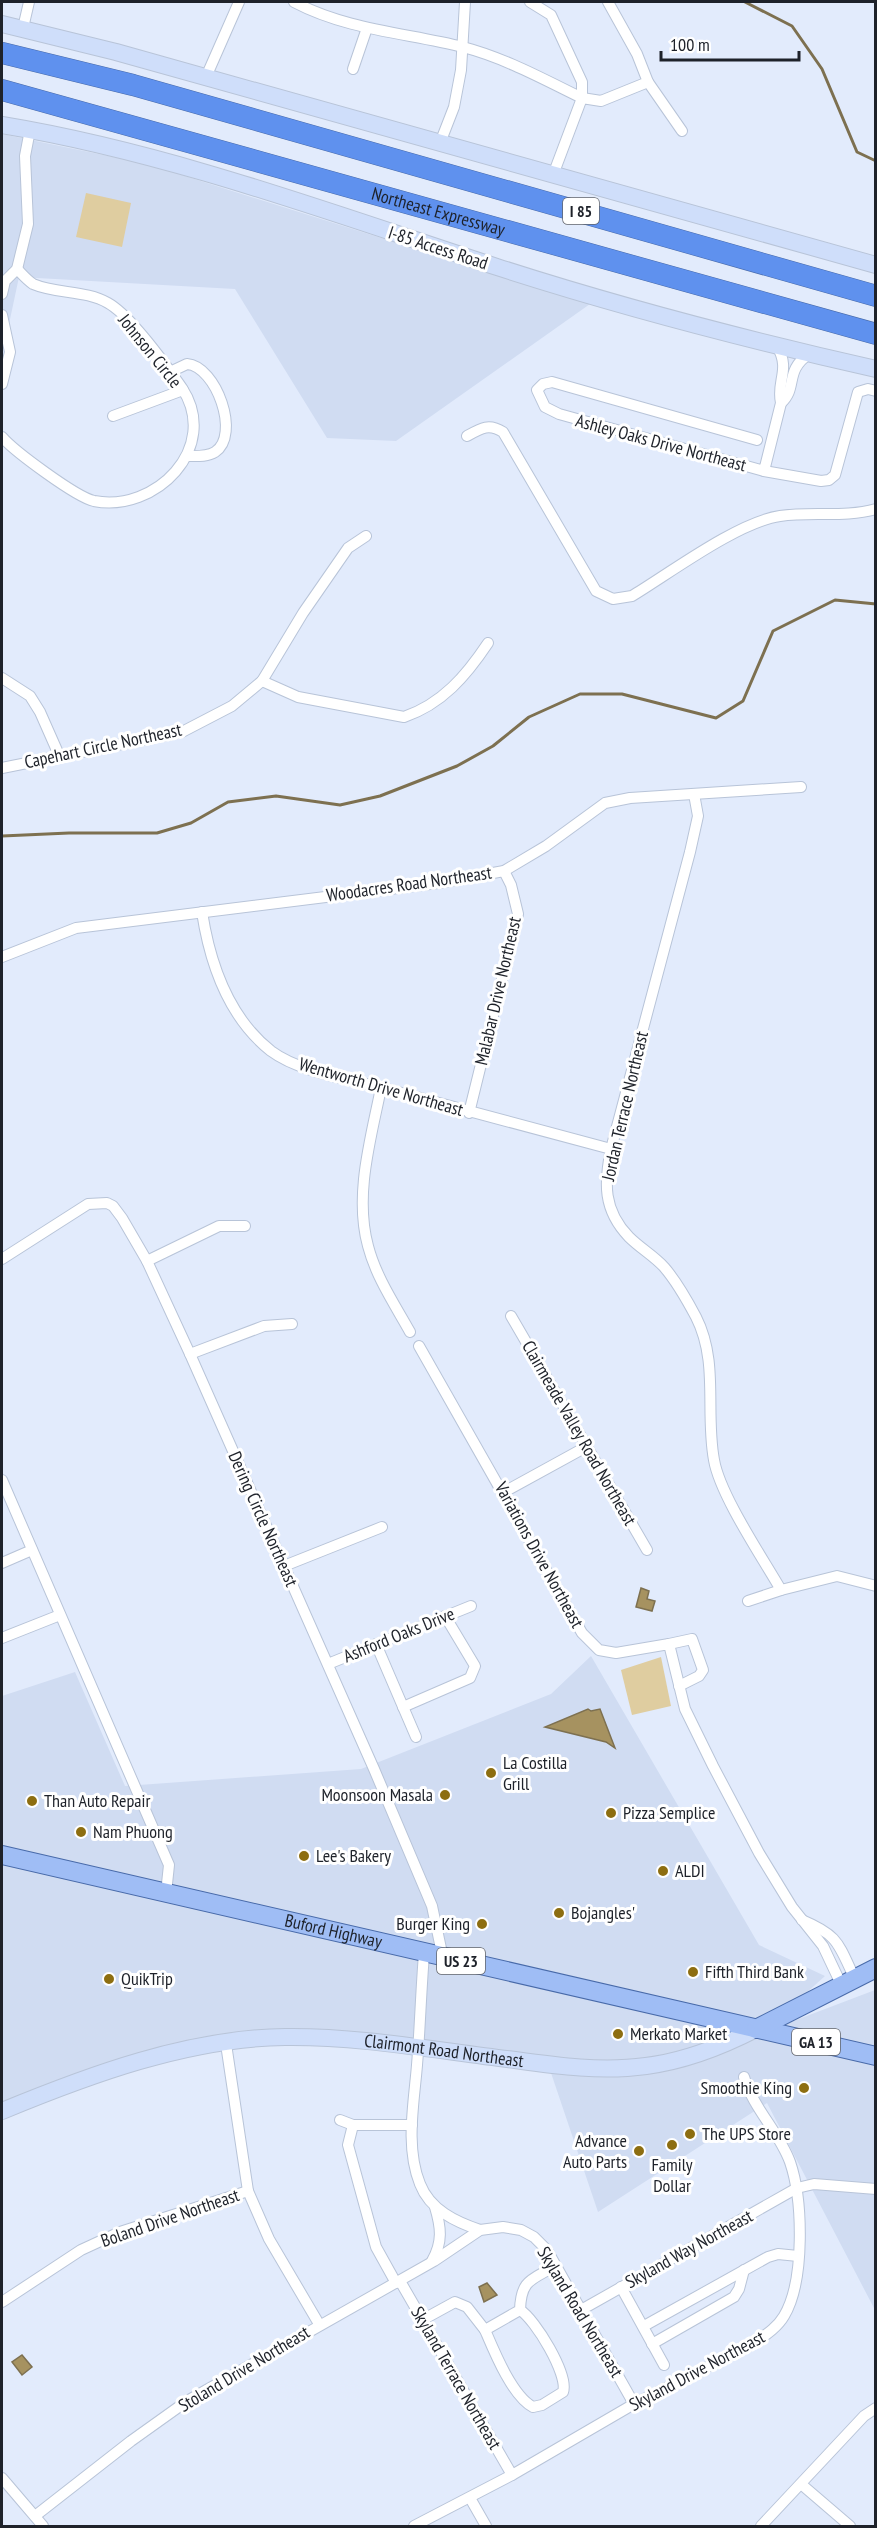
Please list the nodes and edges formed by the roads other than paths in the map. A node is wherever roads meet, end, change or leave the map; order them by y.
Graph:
1 (29, 2) edge
2 (239, 2) edge
3 (294, 2) edge
4 (465, 2) edge
5 (530, 2) edge
6 (608, 2) edge
7 (2, 24) edge
8 (23, 28) junction
9 (367, 28) junction
10 (462, 47) junction
11 (2, 53) edge
12 (353, 69) dead end
13 (206, 77) junction
14 (648, 82) junction
15 (2, 90) edge
16 (582, 98) junction
17 (2, 125) edge
18 (30, 130) junction
19 (682, 131) dead end
20 (440, 143) junction
21 (553, 175) junction
22 (876, 266) edge
23 (17, 268) junction
24 (2, 294) edge
25 (876, 296) edge
26 (2, 315) edge
27 (876, 334) edge
28 (777, 346) junction
29 (809, 354) junction
30 (876, 369) edge
31 (170, 372) junction
32 (786, 377) junction
33 (2, 384) edge
34 (183, 390) junction
35 (876, 391) edge
36 (113, 417) dead end
37 (467, 436) dead end
38 (2, 437) edge
39 (757, 440) dead end
40 (187, 456) junction
41 (764, 471) junction
42 (876, 509) edge
43 (366, 536) dead end
44 (488, 643) dead end
45 (2, 678) edge
46 (262, 681) junction
47 (59, 755) junction
48 (2, 768) edge
49 (801, 787) dead end
50 (694, 794) junction
51 (504, 871) junction
52 (202, 912) junction
53 (2, 957) edge
54 (381, 1088) junction
55 (469, 1113) junction
56 (611, 1149) junction
57 (245, 1226) dead end
58 (2, 1258) edge
59 (147, 1261) junction
60 (511, 1316) dead end
61 (292, 1324) dead end
62 (410, 1332) dead end
63 (419, 1346) dead end
64 (190, 1354) junction
65 (586, 1447) junction
66 (2, 1480) edge
67 (504, 1492) junction
68 (382, 1527) dead end
69 (647, 1550) dead end
70 (32, 1551) junction
71 (2, 1563) edge
72 (284, 1566) junction
73 (876, 1586) edge
74 (781, 1590) junction
75 (748, 1601) dead end
76 (471, 1606) dead end
77 (60, 1615) junction
78 (445, 1616) junction
79 (2, 1638) edge
80 (376, 1644) junction
81 (669, 1644) junction
82 (328, 1664) junction
83 (679, 1686) junction
84 (402, 1707) junction
85 (416, 1737) dead end
86 (2, 1855) edge
87 (166, 1893) junction
88 (424, 1954) junction
89 (443, 1958) junction
90 (876, 1968) edge
91 (847, 1980) junction
92 (756, 2029) junction
93 (226, 2044) junction
94 (418, 2048) junction
95 (876, 2056) edge
96 (744, 2077) dead end
97 (2, 2111) edge
98 (340, 2120) dead end
99 (354, 2125) junction
100 (412, 2125) junction
101 (797, 2188) junction
102 (876, 2189) edge
103 (248, 2191) junction
104 (435, 2205) junction
105 (480, 2230) junction
106 (798, 2256) junction
107 (430, 2263) junction
108 (555, 2266) junction
109 (744, 2271) junction
110 (398, 2282) junction
111 (621, 2287) junction
112 (2, 2302) edge
113 (520, 2310) junction
114 (581, 2310) junction
115 (424, 2319) junction
116 (319, 2324) junction
117 (644, 2326) junction
118 (485, 2330) junction
119 (652, 2344) junction
120 (664, 2365) dead end
121 (634, 2404) junction
122 (876, 2408) edge
123 (512, 2475) junction
124 (2, 2478) edge
125 (801, 2484) junction
126 (470, 2498) junction
127 (35, 2516) junction
128 (43, 2526) edge
129 (414, 2526) edge
130 (486, 2526) edge
131 (761, 2526) edge
132 (850, 2526) edge

1 - 8 street
2 - 13 street
3 - 9 street
4 - 10 street
5 - 16 street
6 - 14 street
7 - 8 main road
8 - 13 main road
9 - 10 street
9 - 12 street
10 - 16 street
10 - 20 street
11 - 25 highway, I 85
13 - 20 main road
14 - 16 street
14 - 19 street
15 - 27 highway, Northeast Expressway / I 85
16 - 21 street
17 - 18 main road, I-85 Access Road
18 - 23 street
18 - 28 main road, I-85 Access Road
20 - 21 main road
21 - 22 main road
23 - 24 street
23 - 31 street, Johnson Circle
26 - 33 street
28 - 29 main road, I-85 Access Road
28 - 32 street, Ashley Oaks Drive Northeast
29 - 30 main road, I-85 Access Road
29 - 32 street, Ashley Oaks Drive Northeast
31 - 34 street, Johnson Circle
31 - 40 street
32 - 41 street, Ashley Oaks Drive Northeast
34 - 36 street
34 - 40 street, Johnson Circle
35 - 41 street
37 - 42 street
38 - 40 street, Johnson Circle
39 - 41 street, Ashley Oaks Drive Northeast
43 - 46 street, Capehart Circle Northeast
44 - 46 street
45 - 47 street
46 - 47 street, Capehart Circle Northeast
47 - 48 street, Capehart Circle Northeast
49 - 50 street, Woodacres Road Northeast
50 - 51 street, Woodacres Road Northeast
50 - 56 street, Jordan Terrace Northeast
51 - 52 street, Woodacres Road Northeast
51 - 55 street, Malabar Drive Northeast
52 - 53 street, Woodacres Road Northeast
52 - 54 street, Wentworth Drive Northeast
54 - 55 street, Wentworth Drive Northeast
54 - 62 street
55 - 56 street, Wentworth Drive Northeast
56 - 74 street, Jordan Terrace Northeast
57 - 59 street
58 - 59 street, Dering Circle Northeast
59 - 64 street, Dering Circle Northeast
60 - 65 street, Clairmeade Valley Road Northeast
61 - 64 street
63 - 67 street, Variations Drive Northeast
64 - 72 street, Dering Circle Northeast
65 - 67 street
65 - 69 street, Clairmeade Valley Road Northeast
66 - 70 street
67 - 81 street, Variations Drive Northeast
68 - 72 street
70 - 71 street
70 - 77 street
72 - 82 street, Dering Circle Northeast
73 - 74 street
74 - 75 street
76 - 78 street, Ashford Oaks Drive
77 - 79 street
77 - 87 street
78 - 80 street, Ashford Oaks Drive
78 - 84 street
80 - 82 street, Ashford Oaks Drive
80 - 84 street
81 - 83 street
81 - 83 street
82 - 89 street, Dering Circle Northeast
83 - 91 street
84 - 85 street
86 - 87 main road, Buford Highway / US 23
87 - 88 main road, Buford Highway / US 23
88 - 89 main road, Buford Highway / US 23
88 - 94 street, Skyland Road Northeast
89 - 92 main road, Buford Highway / US 23
90 - 91 main road, Clairmont Road Northeast
91 - 92 main road, Clairmont Road Northeast
92 - 94 main road, Clairmont Road Northeast
92 - 95 main road, Buford Highway / GA 13
93 - 94 main road, Clairmont Road Northeast
93 - 97 main road, Clairmont Road Northeast
93 - 103 street
94 - 100 street, Skyland Road Northeast
96 - 101 street, Skyland Drive Northeast
98 - 99 street
99 - 100 street
99 - 110 street, Skyland Terrace Northeast
100 - 104 street, Skyland Road Northeast
101 - 102 street
101 - 106 street, Skyland Drive Northeast
101 - 111 street, Skyland Way Northeast
103 - 112 street, Boland Drive Northeast
103 - 116 street
104 - 105 street, Skyland Road Northeast
104 - 107 street
105 - 107 street, Stoland Drive Northeast
105 - 108 street, Skyland Road Northeast
106 - 109 street
106 - 121 street, Skyland Drive Northeast
107 - 110 street, Stoland Drive Northeast
108 - 113 street
108 - 114 street, Skyland Road Northeast
109 - 117 street
109 - 119 street
110 - 115 street, Skyland Terrace Northeast
110 - 116 street, Stoland Drive Northeast
111 - 114 street, Skyland Way Northeast
111 - 117 street
113 - 118 street
113 - 118 street
114 - 121 street, Skyland Road Northeast
115 - 118 street
115 - 123 street, Skyland Terrace Northeast
116 - 127 street, Stoland Drive Northeast
117 - 119 street
119 - 120 street
121 - 123 street, Skyland Drive Northeast
122 - 125 street
123 - 126 street, Skyland Drive Northeast
124 - 127 street
125 - 131 street
125 - 132 street
126 - 129 street, Skyland Drive Northeast
126 - 130 street
127 - 128 street

